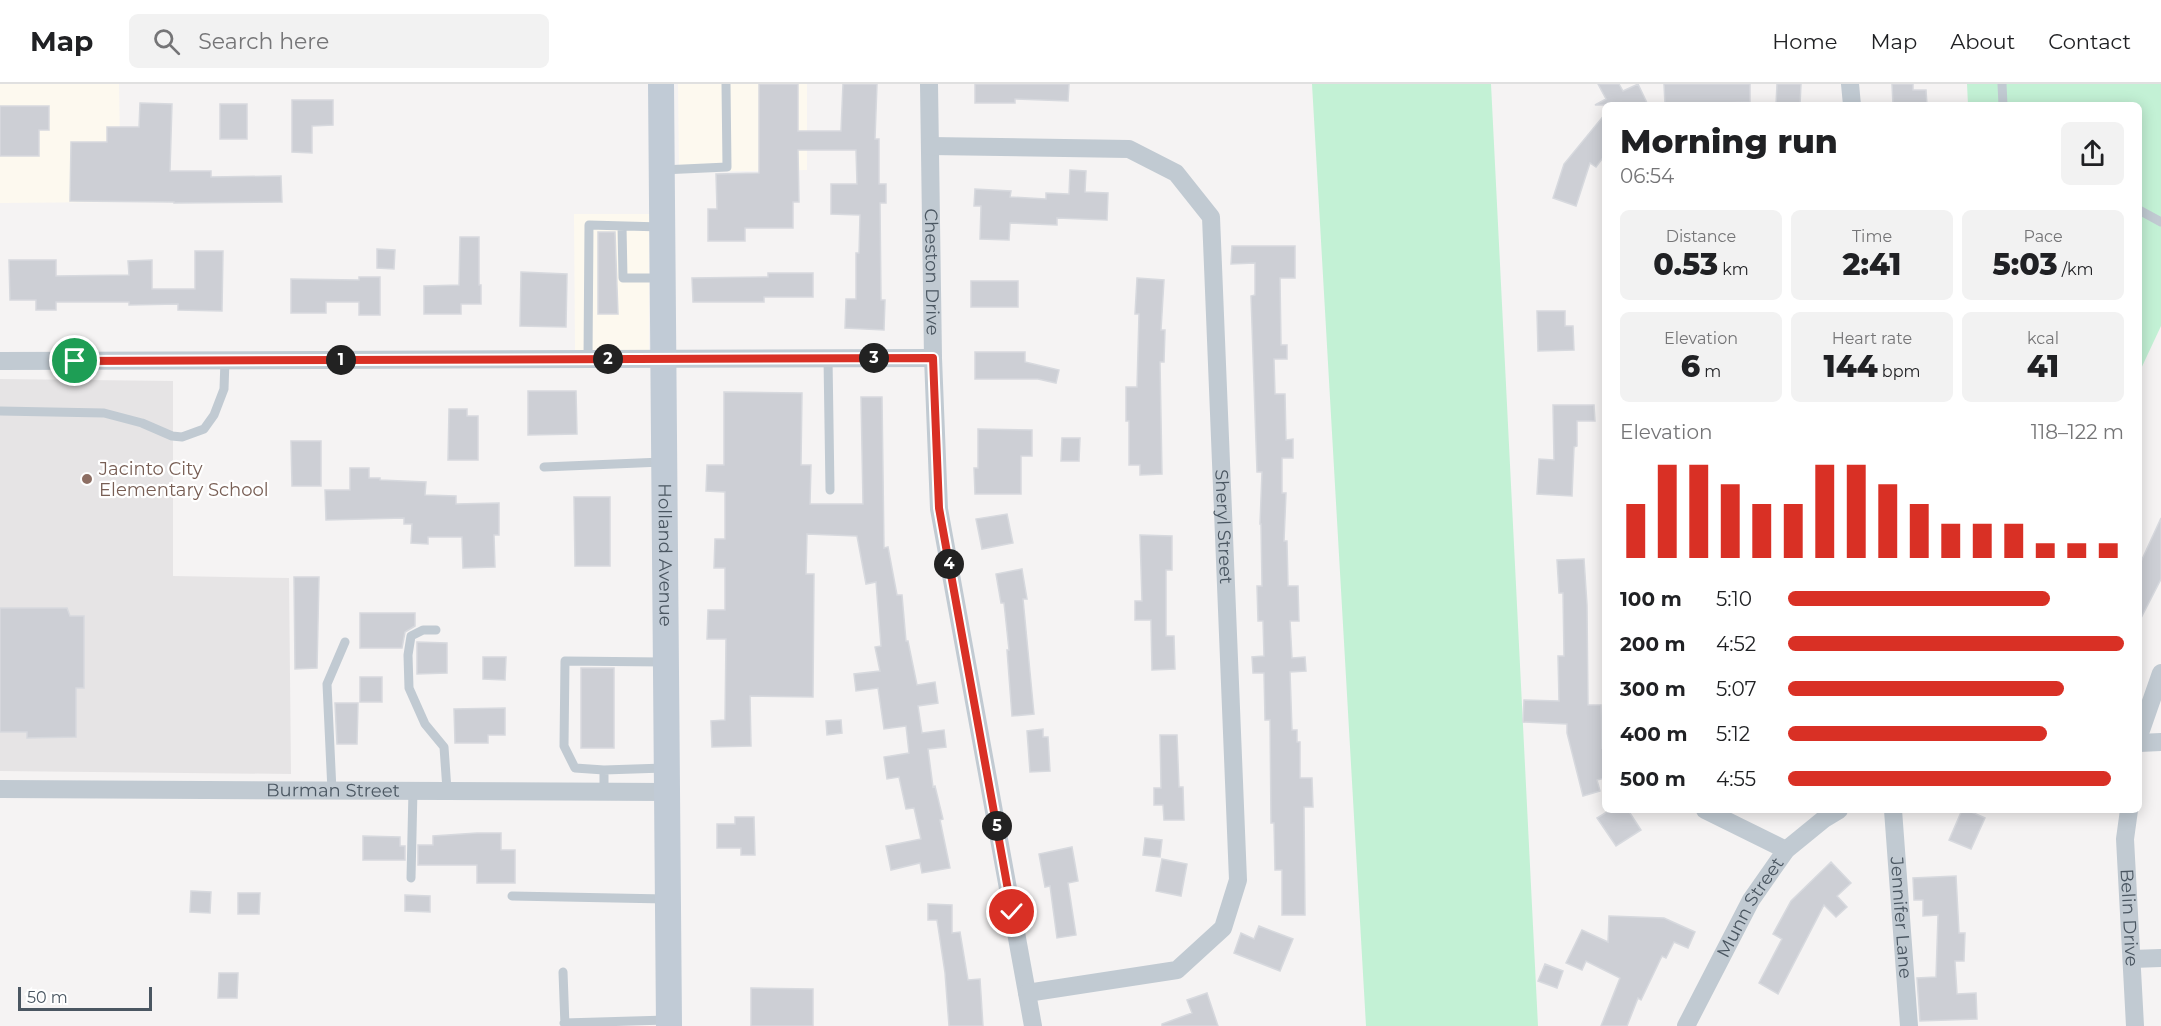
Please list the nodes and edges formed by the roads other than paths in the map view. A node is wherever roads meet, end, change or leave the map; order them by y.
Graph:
1 (661, 84) edge
2 (726, 84) edge
3 (929, 84) edge
4 (1850, 84) edge
5 (2002, 84) edge
6 (1852, 102) edge
7 (2003, 102) edge
8 (930, 146) junction
9 (662, 170) junction
10 (2142, 212) edge
11 (2161, 222) edge
12 (622, 226) junction
13 (662, 226) junction
14 (663, 278) junction
15 (828, 358) junction
16 (933, 358) junction
17 (588, 359) junction
18 (663, 359) junction
19 (225, 360) junction
20 (0, 361) edge
21 (0, 411) edge
22 (664, 462) junction
23 (544, 467) dead end
24 (830, 490) dead end
25 (436, 630) dead end
26 (345, 642) dead end
27 (666, 662) junction
28 (2161, 673) edge
29 (2142, 727) edge
30 (2142, 742) edge
31 (2161, 742) edge
32 (604, 770) junction
33 (667, 780) junction
34 (0, 789) edge
35 (413, 790) junction
36 (447, 790) junction
37 (332, 791) junction
38 (604, 792) junction
39 (1712, 813) edge
40 (1834, 813) edge
41 (1893, 813) edge
42 (2129, 813) edge
43 (1786, 849) junction
44 (411, 878) dead end
45 (512, 896) dead end
46 (668, 899) junction
47 (2161, 958) edge
48 (2132, 959) junction
49 (563, 972) dead end
50 (1027, 993) junction
51 (669, 1023) edge
52 (564, 1025) edge
53 (1033, 1026) edge
54 (1686, 1026) edge
55 (1909, 1026) edge
56 (2135, 1026) edge

1 - 9 main road, Holland Avenue
2 - 9 lane
3 - 8 street, Cheston Drive
4 - 6 street
5 - 7 lane
8 - 16 street, Cheston Drive
8 - 50 street, Sheryl Street
9 - 13 main road, Holland Avenue
10 - 11 lane
12 - 13 lane
12 - 14 lane
12 - 17 lane
13 - 14 main road, Holland Avenue
14 - 18 main road, Holland Avenue
15 - 16 street
15 - 18 street
15 - 24 lane
16 - 50 street, Cheston Drive
17 - 18 street
17 - 19 street
18 - 22 main road, Holland Avenue
19 - 20 street
19 - 21 lane
22 - 23 lane
22 - 27 main road, Holland Avenue
25 - 36 lane
26 - 37 lane
27 - 32 lane
27 - 33 main road, Holland Avenue
28 - 29 street
30 - 31 street
32 - 33 lane
32 - 38 lane
33 - 38 street, Burman Street
33 - 46 main road, Holland Avenue
34 - 37 street, Burman Street
35 - 36 street, Burman Street
35 - 37 street, Burman Street
35 - 44 lane
36 - 38 street, Burman Street
39 - 43 street
40 - 43 street, Munn Street
41 - 55 street, Jennifer Lane
42 - 48 street, Belin Drive
43 - 54 street, Munn Street
45 - 46 lane
46 - 51 main road, Holland Avenue
47 - 48 street
48 - 56 street, Belin Drive
49 - 52 lane
50 - 53 street, Cheston Drive
51 - 52 lane

